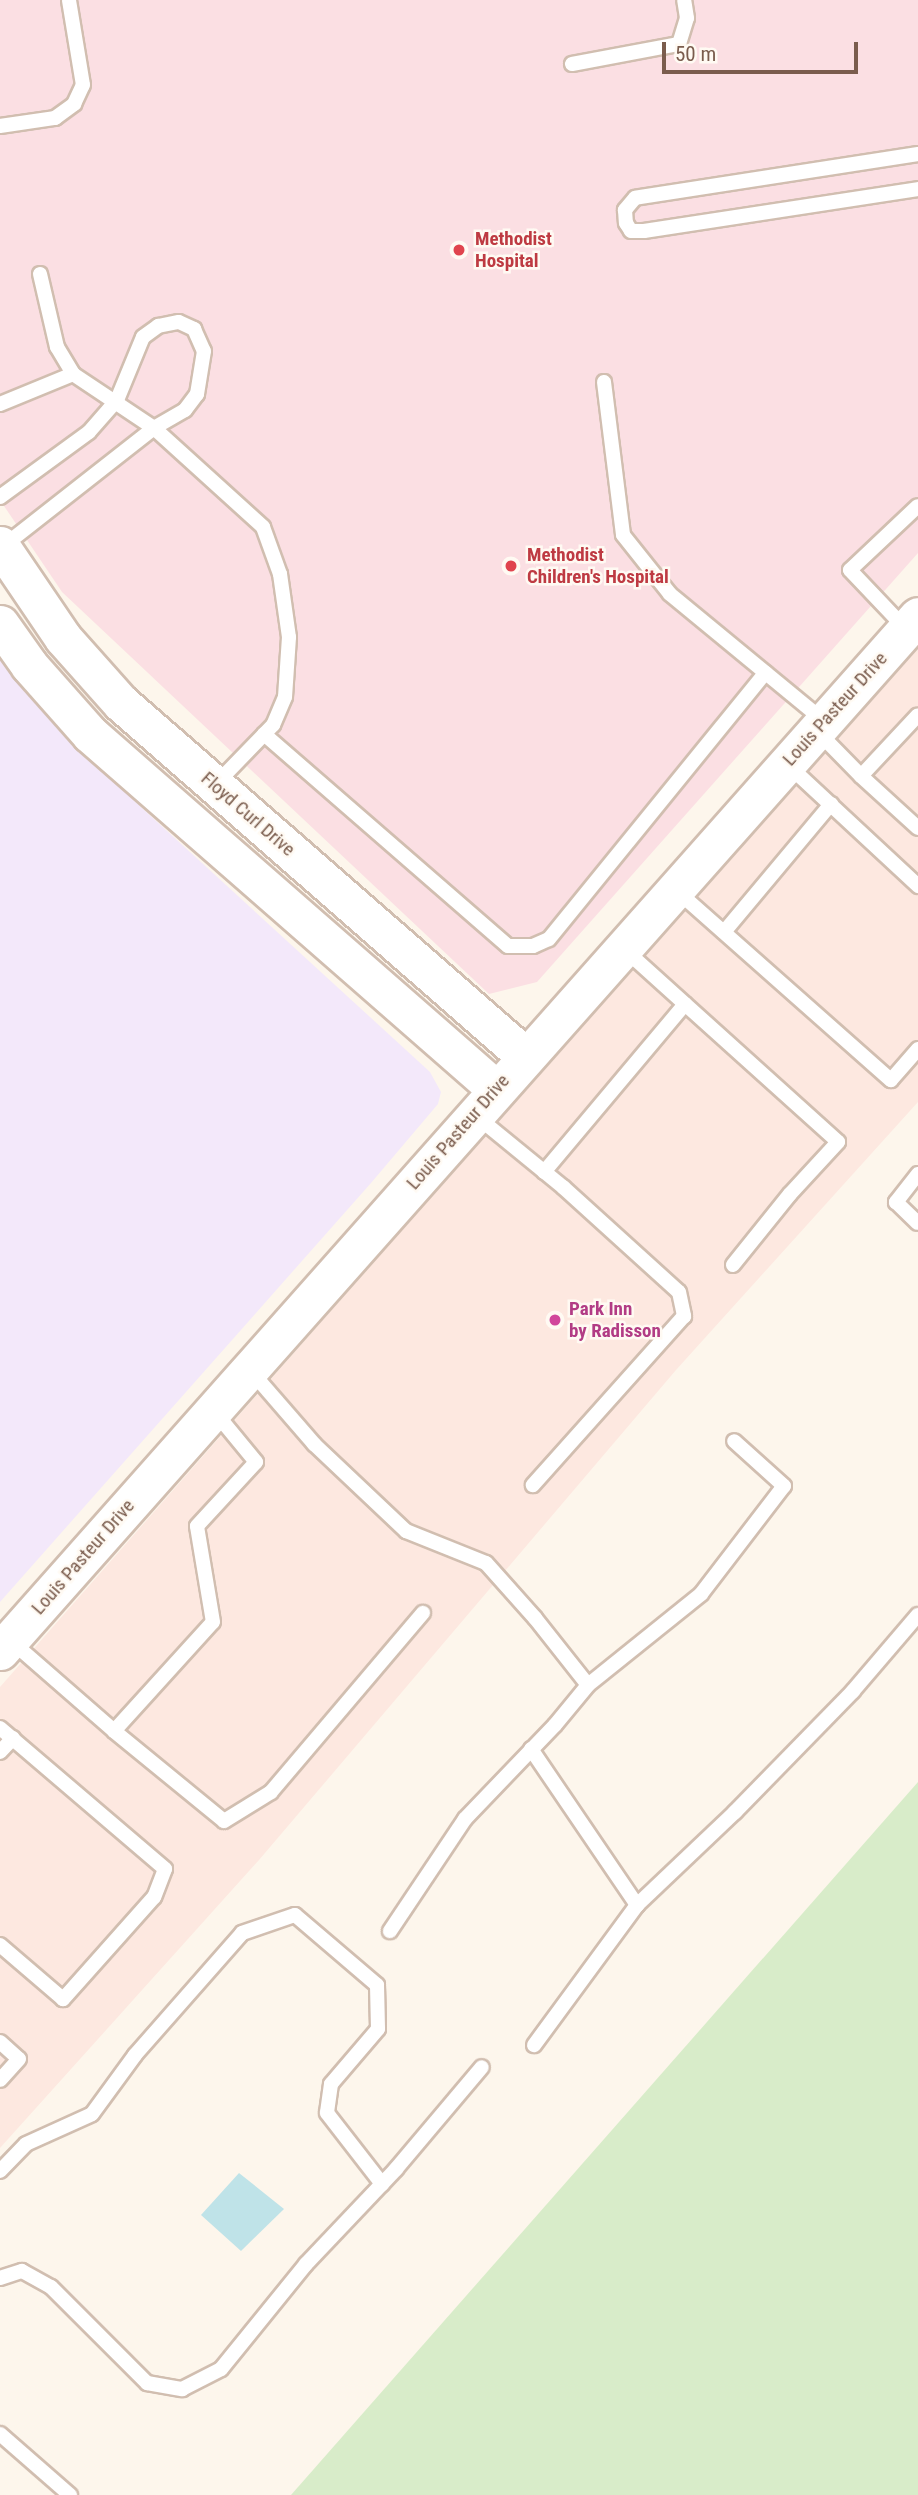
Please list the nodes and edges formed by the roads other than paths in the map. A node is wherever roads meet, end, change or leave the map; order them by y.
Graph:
1 (69, 0) edge
2 (684, 0) edge
3 (572, 64) dead end
4 (0, 126) edge
5 (918, 154) edge
6 (918, 189) edge
7 (40, 274) dead end
8 (73, 374) junction
9 (604, 382) dead end
10 (117, 400) junction
11 (0, 404) edge
12 (154, 428) junction
13 (0, 497) edge
14 (918, 506) edge
15 (1, 547) edge
16 (912, 623) edge
17 (0, 625) edge
18 (765, 673) junction
19 (918, 715) edge
20 (820, 726) junction
21 (264, 734) junction
22 (786, 763) junction
23 (861, 776) junction
24 (215, 785) junction
25 (831, 804) junction
26 (918, 828) edge
27 (918, 886) edge
28 (675, 889) junction
29 (724, 932) junction
30 (622, 947) junction
31 (685, 1004) junction
32 (918, 1049) edge
33 (525, 1056) junction
34 (485, 1101) junction
35 (544, 1172) junction
36 (918, 1174) edge
37 (918, 1223) edge
38 (733, 1265) dead end
39 (249, 1368) junction
40 (213, 1410) junction
41 (734, 1441) dead end
42 (533, 1485) dead end
43 (423, 1613) dead end
44 (918, 1615) edge
45 (5, 1645) edge
46 (588, 1685) junction
47 (0, 1728) edge
48 (114, 1731) junction
49 (13, 1738) junction
50 (531, 1749) junction
51 (0, 1752) edge
52 (637, 1905) junction
53 (390, 1931) dead end
54 (0, 1945) edge
55 (0, 2042) edge
56 (534, 2045) dead end
57 (482, 2067) dead end
58 (0, 2080) edge
59 (0, 2171) edge
60 (382, 2184) junction
61 (0, 2278) edge
62 (0, 2434) edge
63 (70, 2495) edge

1 - 4 lane
2 - 3 lane
5 - 6 lane
7 - 8 lane
8 - 10 lane
8 - 11 lane
9 - 18 lane
10 - 12 lane
10 - 12 lane
10 - 13 lane
12 - 15 lane
12 - 21 lane
14 - 16 lane
15 - 24 street, Floyd Curl Drive
16 - 20 street, Louis Pasteur Drive
17 - 34 street
18 - 20 lane
18 - 21 lane
19 - 23 lane
20 - 22 street, Louis Pasteur Drive
20 - 23 lane
21 - 24 lane
22 - 25 lane
22 - 28 street, Louis Pasteur Drive
23 - 26 lane
24 - 33 street, Floyd Curl Drive
25 - 27 lane
25 - 29 lane
28 - 29 lane
28 - 30 street, Louis Pasteur Drive
29 - 32 lane
30 - 31 lane
30 - 33 street, Louis Pasteur Drive
31 - 35 lane
31 - 38 lane
33 - 34 street, Louis Pasteur Drive
34 - 35 lane
34 - 39 street, Louis Pasteur Drive
35 - 42 lane
36 - 37 lane
39 - 40 street, Louis Pasteur Drive
39 - 46 lane
40 - 45 street, Louis Pasteur Drive
40 - 48 lane
41 - 46 lane
43 - 48 lane
44 - 52 lane
45 - 48 lane
46 - 50 lane
47 - 49 lane
49 - 51 lane
49 - 54 lane
50 - 52 lane
50 - 53 lane
52 - 56 lane
55 - 58 lane
57 - 60 lane
59 - 60 lane
60 - 61 lane
62 - 63 lane

